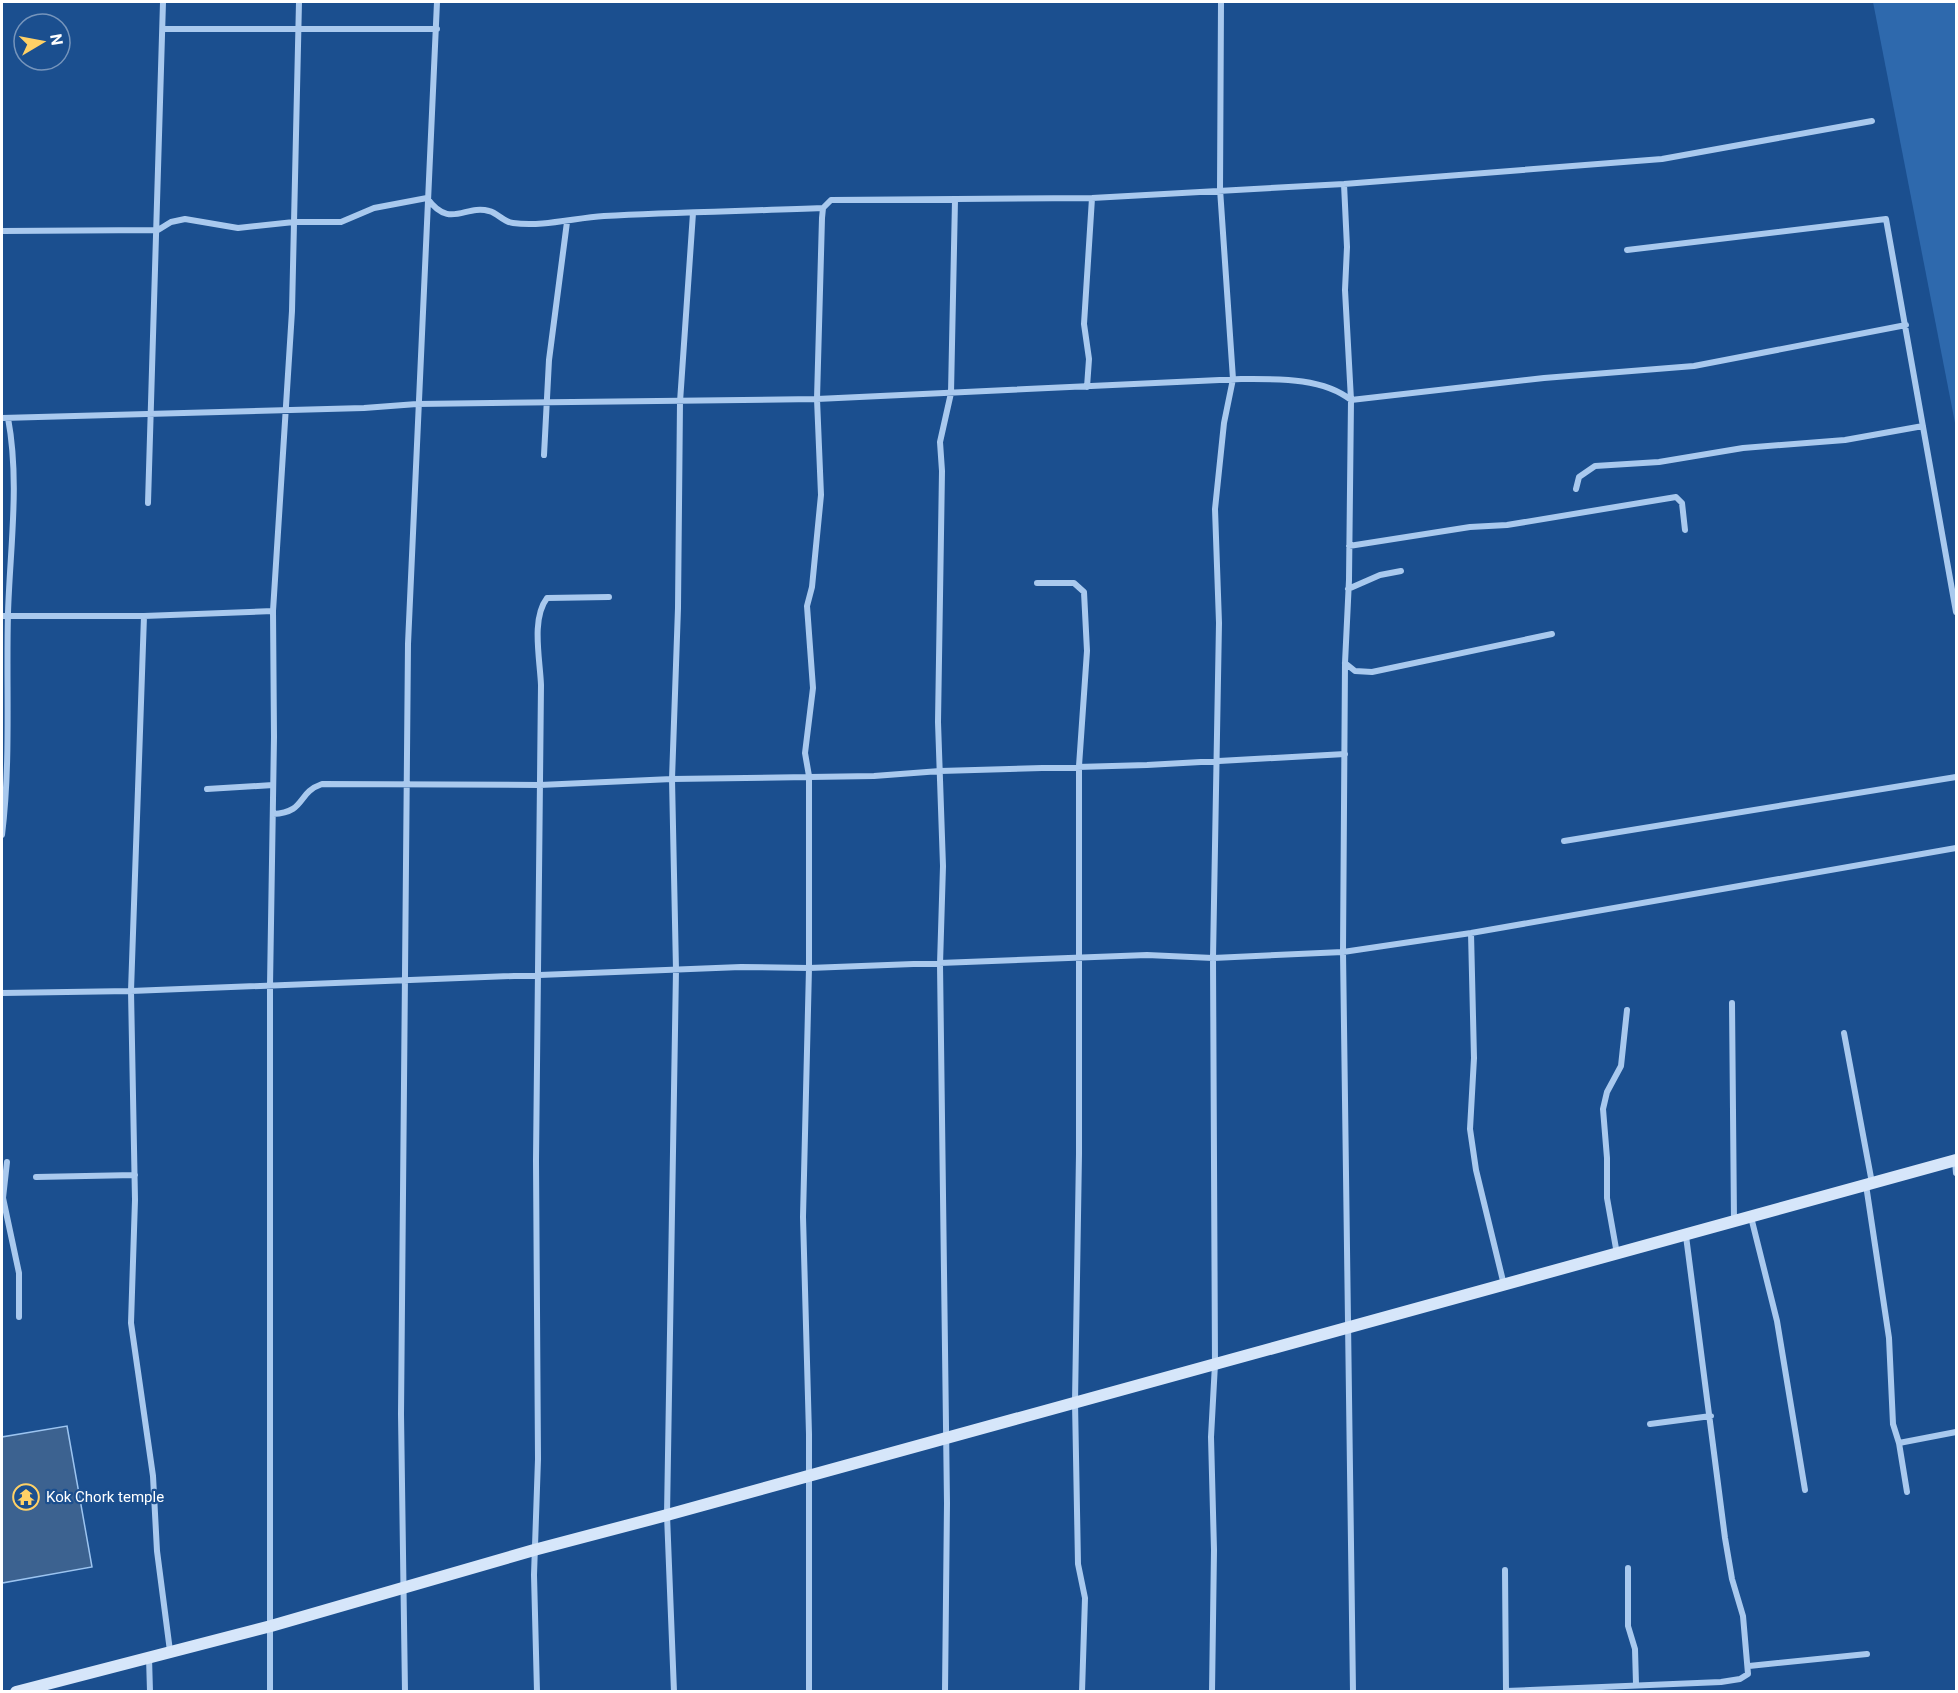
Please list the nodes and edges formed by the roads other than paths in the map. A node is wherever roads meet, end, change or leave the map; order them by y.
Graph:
1 (164, 2) edge
2 (299, 2) edge
3 (438, 2) edge
4 (1221, 2) edge
5 (163, 29) junction
6 (299, 29) junction
7 (437, 29) junction
8 (1872, 121) dead end
9 (1344, 184) junction
10 (1220, 189) junction
11 (427, 198) junction
12 (1092, 198) junction
13 (955, 200) junction
14 (823, 208) junction
15 (693, 213) junction
16 (294, 222) junction
17 (567, 222) junction
18 (158, 230) junction
19 (2, 231) edge
20 (1628, 250) dead end
21 (1906, 325) junction
22 (1233, 380) junction
23 (1087, 387) junction
24 (951, 393) junction
25 (817, 399) junction
26 (1351, 400) junction
27 (680, 402) junction
28 (546, 403) junction
29 (417, 404) junction
30 (286, 409) junction
31 (152, 414) junction
32 (5, 418) edge
33 (1923, 426) junction
34 (544, 455) dead end
35 (1576, 489) dead end
36 (148, 503) dead end
37 (1685, 530) dead end
38 (1349, 546) junction
39 (1401, 571) dead end
40 (1037, 583) dead end
41 (1348, 589) junction
42 (609, 597) dead end
43 (273, 611) junction
44 (1956, 612) edge
45 (5, 616) edge
46 (144, 616) junction
47 (1552, 634) dead end
48 (1345, 663) junction
49 (1345, 754) junction
50 (1217, 760) junction
51 (1079, 766) junction
52 (940, 771) junction
53 (809, 776) junction
54 (1956, 777) edge
55 (672, 779) junction
56 (273, 785) junction
57 (405, 785) junction
58 (540, 785) junction
59 (207, 789) dead end
60 (273, 814) junction
61 (2, 835) edge
62 (1564, 841) dead end
63 (1956, 848) edge
64 (1471, 933) junction
65 (1343, 952) junction
66 (1213, 958) junction
67 (1078, 960) junction
68 (940, 964) junction
69 (809, 968) junction
70 (676, 970) junction
71 (538, 976) junction
72 (405, 981) junction
73 (270, 986) junction
74 (131, 991) junction
75 (2, 993) edge
76 (1732, 1003) dead end
77 (1627, 1010) dead end
78 (1844, 1033) dead end
79 (7, 1162) dead end
80 (1956, 1165) edge
81 (135, 1175) junction
82 (36, 1177) dead end
83 (1869, 1184) junction
84 (2, 1198) edge
85 (1751, 1216) junction
86 (1734, 1221) junction
87 (1686, 1236) junction
88 (1617, 1254) junction
89 (1504, 1286) junction
90 (19, 1317) dead end
91 (1348, 1328) junction
92 (1215, 1364) junction
93 (1075, 1402) junction
94 (1711, 1416) junction
95 (1650, 1424) dead end
96 (1956, 1432) edge
97 (946, 1438) junction
98 (1899, 1443) junction
99 (809, 1476) junction
100 (1805, 1490) dead end
101 (1906, 1492) dead end
102 (667, 1515) junction
103 (534, 1550) junction
104 (1628, 1568) dead end
105 (1505, 1570) dead end
106 (403, 1589) junction
107 (271, 1626) junction
108 (170, 1651) junction
109 (1867, 1654) dead end
110 (149, 1657) junction
111 (1749, 1665) junction
112 (1636, 1684) junction
113 (1506, 1691) edge
114 (16, 1692) edge
115 (150, 1692) edge
116 (270, 1692) edge
117 (405, 1692) edge
118 (537, 1692) edge
119 (674, 1692) edge
120 (809, 1692) edge
121 (945, 1692) edge
122 (1082, 1692) edge
123 (1212, 1692) edge
124 (1353, 1692) edge

1 - 5 street
2 - 6 street
3 - 7 street
4 - 10 street
5 - 6 street
5 - 18 street
6 - 7 street
6 - 16 street
7 - 11 street
8 - 9 street
9 - 10 street
9 - 26 street
10 - 12 street
10 - 22 street
11 - 16 street
11 - 17 street
11 - 29 street
12 - 13 street
12 - 23 street
13 - 14 street
13 - 24 street
14 - 15 street
14 - 25 street
15 - 17 street
15 - 27 street
16 - 18 street
16 - 30 street
17 - 28 street
18 - 19 street
18 - 31 street
20 - 21 street
21 - 26 street
21 - 33 street
22 - 23 street
22 - 26 street
22 - 50 street
23 - 24 street
24 - 25 street
24 - 52 street
25 - 27 street
25 - 53 street
26 - 38 street
27 - 28 street
27 - 55 street
28 - 29 street
28 - 34 street
29 - 30 street
29 - 57 street
30 - 31 street
30 - 43 street
31 - 32 street
31 - 36 street
32 - 45 street
33 - 35 street
33 - 44 street
37 - 38 street
38 - 41 street
39 - 41 street
40 - 51 street
41 - 48 street
42 - 58 street
43 - 46 street
43 - 56 street
45 - 46 street
45 - 61 street
46 - 74 street
47 - 48 street
48 - 49 street
49 - 50 street
49 - 65 street
50 - 51 street
50 - 66 street
51 - 52 street
51 - 67 street
52 - 53 street
52 - 68 street
53 - 55 street
53 - 69 street
54 - 62 street
55 - 58 street
55 - 70 street
56 - 59 street
56 - 60 street
57 - 58 street
57 - 60 street
57 - 72 street
58 - 71 street
60 - 73 street
63 - 64 street
64 - 65 street
64 - 89 street
65 - 66 street
65 - 91 street
66 - 67 street
66 - 92 street
67 - 68 street
67 - 93 street
68 - 69 street
68 - 97 street
69 - 70 street
69 - 99 street
70 - 71 street
70 - 102 street
71 - 72 street
71 - 103 street
72 - 73 street
72 - 106 street
73 - 74 street
73 - 107 street
74 - 75 street
74 - 81 street
76 - 86 street
77 - 88 street
78 - 83 street
79 - 84 street
80 - 83 street
81 - 82 street
81 - 108 street
83 - 85 street
83 - 98 street
84 - 90 street
85 - 86 street
85 - 100 street
86 - 87 street
87 - 88 street
87 - 94 street
88 - 89 street
89 - 91 street
91 - 92 street
91 - 124 street
92 - 93 street
92 - 123 street
93 - 97 street
93 - 122 street
94 - 95 street
94 - 111 street
96 - 98 street
97 - 99 street
97 - 121 street
98 - 101 street
99 - 102 street
99 - 120 street
102 - 103 street
102 - 119 street
103 - 106 street
103 - 118 street
104 - 112 street
105 - 113 street
106 - 107 street
106 - 117 street
107 - 108 street
107 - 116 street
108 - 110 street
109 - 111 street
110 - 114 street
110 - 115 street
111 - 112 street
112 - 113 street

